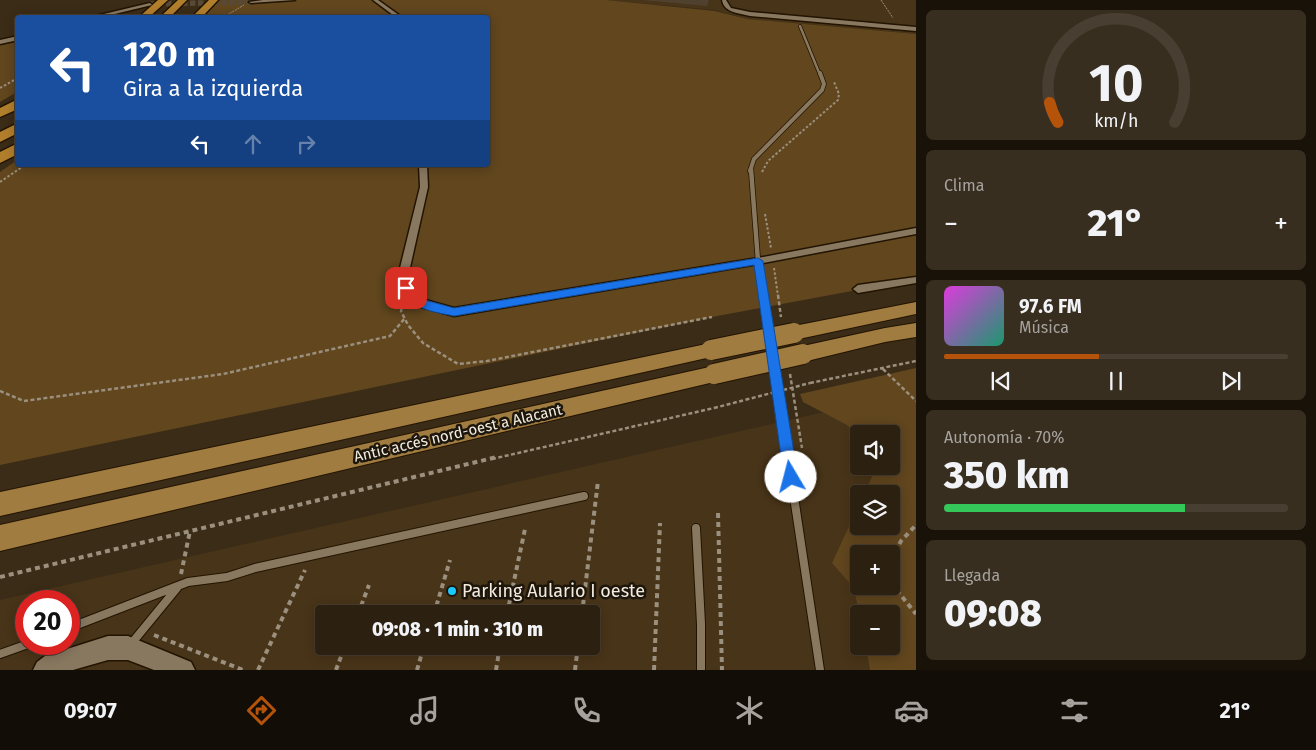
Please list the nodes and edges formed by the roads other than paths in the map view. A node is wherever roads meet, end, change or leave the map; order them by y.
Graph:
1 (164, 0) edge
2 (188, 0) edge
3 (214, 0) edge
4 (293, 0) edge
5 (375, 0) edge
6 (724, 0) edge
7 (250, 2) road end
8 (150, 4) dead end
9 (102, 15) edge
10 (146, 15) edge
11 (167, 15) edge
12 (176, 15) edge
13 (198, 15) edge
14 (397, 15) edge
15 (780, 17) junction
16 (819, 21) junction
17 (800, 26) junction
18 (916, 29) edge
19 (15, 39) edge
20 (0, 42) edge
21 (15, 104) edge
22 (0, 113) edge
23 (15, 120) edge
24 (0, 128) edge
25 (15, 129) edge
26 (0, 138) edge
27 (15, 149) edge
28 (0, 159) edge
29 (423, 167) edge
30 (916, 231) edge
31 (758, 261) junction
32 (916, 280) edge
33 (858, 290) dead end
34 (916, 308) edge
35 (916, 330) edge
36 (584, 496) dead end
37 (0, 504) edge
38 (696, 528) dead end
39 (0, 538) edge
40 (178, 586) junction
41 (80, 624) edge
42 (128, 648) junction
43 (15, 649) edge
44 (0, 654) edge
45 (45, 670) edge
46 (183, 670) edge
47 (701, 670) edge
48 (820, 670) edge

1 - 10 highway
2 - 11 highway
2 - 12 highway
3 - 13 highway
4 - 7 street
5 - 14 street
6 - 15 street
8 - 9 street
15 - 16 street
15 - 17 street
16 - 17 street
16 - 18 street
17 - 31 lane
19 - 20 street
21 - 22 highway
23 - 24 highway
25 - 26 highway
27 - 28 highway
29 - 31 street
30 - 31 street
31 - 48 lane
32 - 33 street
34 - 37 main road, Antic accés nord-oest a Alacant, bridge
35 - 39 main road, Antic accés nord-oest a Alacant, bridge
36 - 40 lane
38 - 47 lane
40 - 41 lane
40 - 42 lane
42 - 45 street
42 - 46 street
43 - 44 lane

